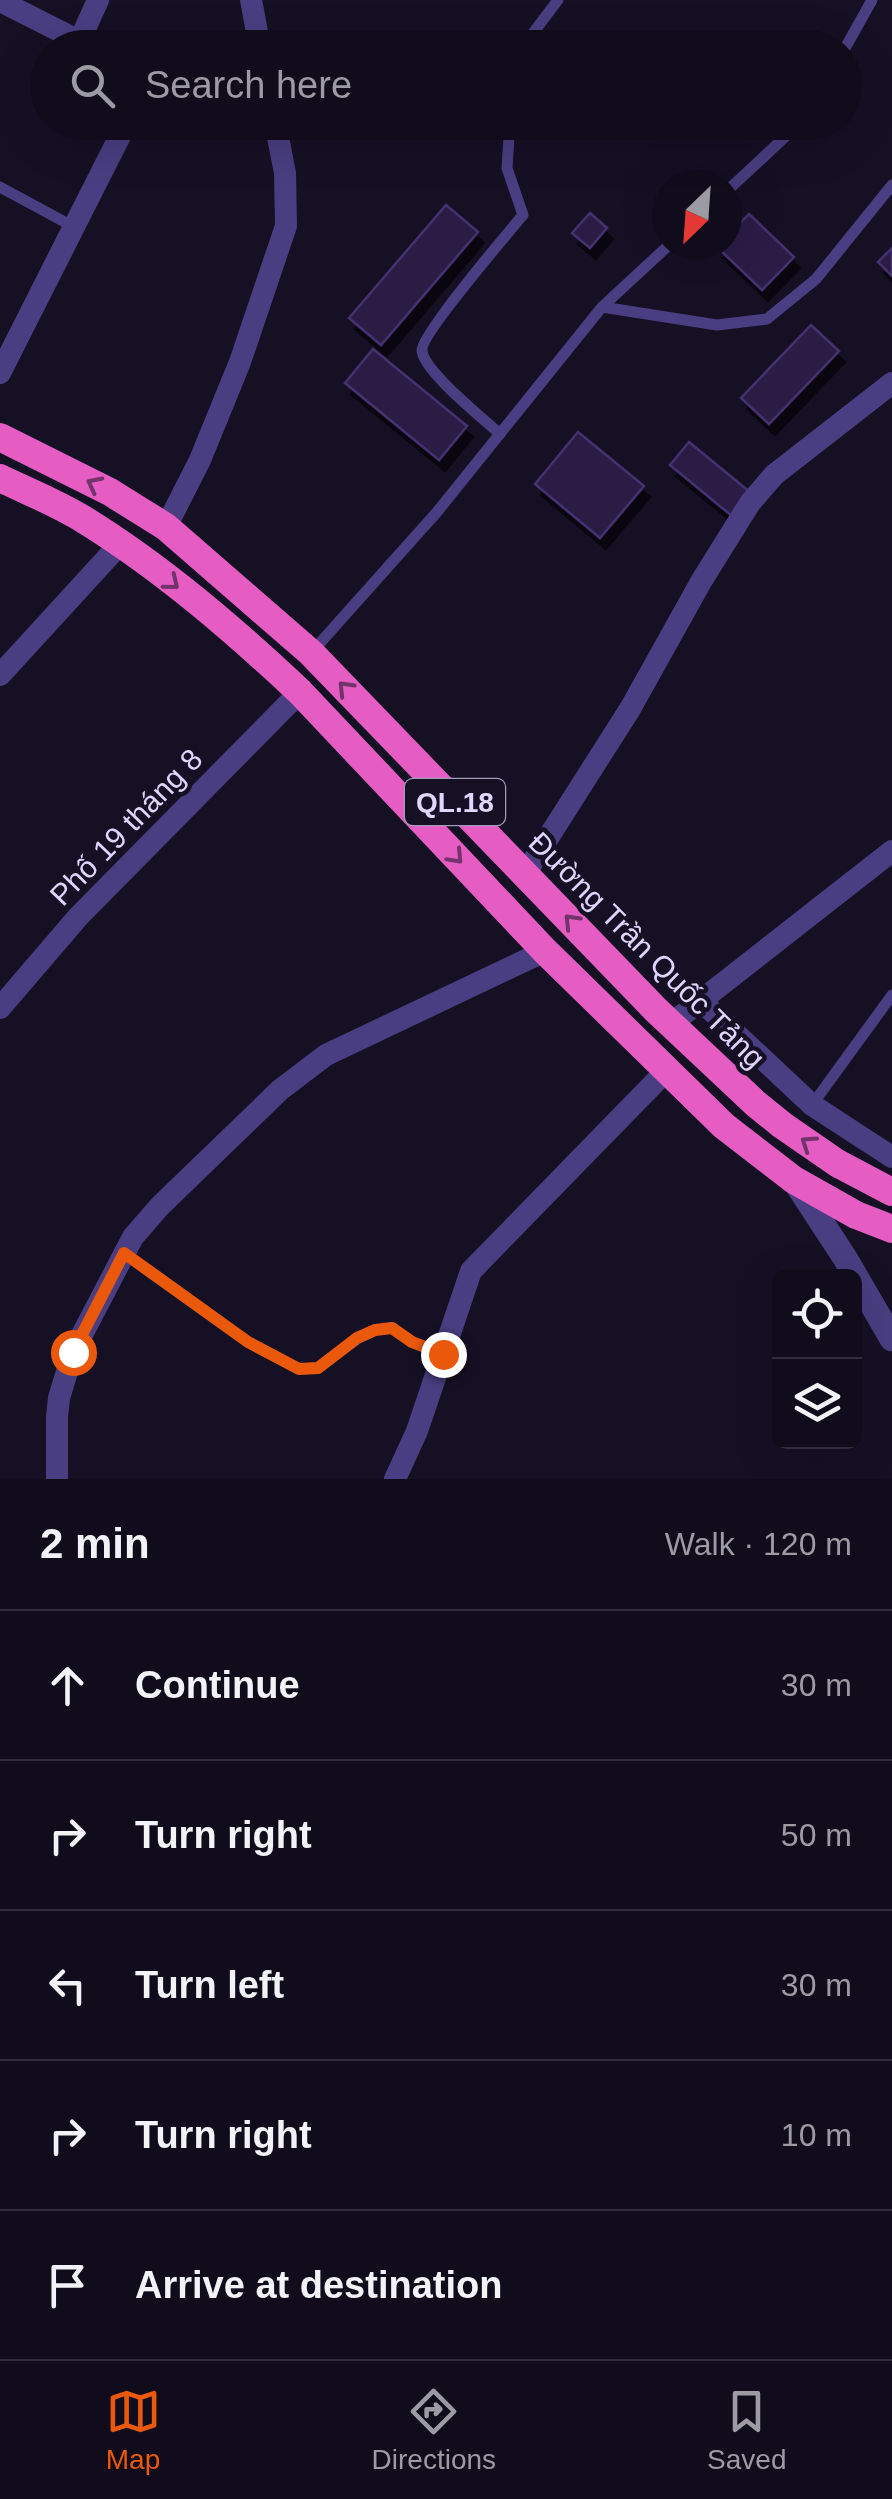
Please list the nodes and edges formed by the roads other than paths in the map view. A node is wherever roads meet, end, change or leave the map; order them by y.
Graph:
1 (98, 0) edge
2 (251, 0) edge
3 (558, 0) edge
4 (872, 0) edge
5 (0, 1) edge
6 (59, 30) edge
7 (90, 30) edge
8 (257, 30) edge
9 (535, 30) edge
10 (855, 30) edge
11 (118, 140) edge
12 (279, 140) edge
13 (509, 140) edge
14 (782, 140) edge
15 (742, 177) edge
16 (892, 185) edge
17 (0, 186) edge
18 (74, 228) junction
19 (653, 260) edge
20 (602, 307) junction
21 (0, 373) edge
22 (892, 383) edge
23 (500, 434) junction
24 (0, 437) edge
25 (0, 478) edge
26 (166, 527) junction
27 (120, 544) junction
28 (311, 653) junction
29 (0, 675) edge
30 (300, 692) junction
31 (892, 851) edge
32 (524, 874) junction
33 (545, 951) junction
34 (892, 994) edge
35 (700, 1001) junction
36 (0, 1008) edge
37 (671, 1024) junction
38 (667, 1070) junction
39 (812, 1105) junction
40 (892, 1157) edge
41 (794, 1180) junction
42 (892, 1192) edge
43 (892, 1229) edge
44 (124, 1253) junction
45 (892, 1339) edge
46 (443, 1354) junction
47 (58, 1479) edge
48 (396, 1479) edge

1 - 7 street
2 - 8 street
3 - 9 lane
4 - 10 lane
5 - 6 street
11 - 18 street
12 - 26 street
13 - 23 lane
14 - 15 lane
16 - 20 lane
17 - 18 lane
18 - 21 street
19 - 20 lane
20 - 23 lane
22 - 32 street
23 - 28 lane
26 -> 24 highway, Đường Trần Quốc Tảng / QL.18
25 - 27 highway, QL.18
26 - 28 highway, Đường Trần Quốc Tảng / QL.18
27 - 29 street
27 -> 30 highway, QL.18
32 -> 28 highway, Đường Trần Quốc Tảng / QL.18
30 -> 33 highway, QL.18
30 - 36 street, Phố 19 tháng 8
31 - 35 street
37 -> 32 highway, Đường Trần Quốc Tảng / QL.18
33 - 38 highway, QL.18
33 - 44 street
34 - 39 lane
35 - 37 street
35 - 39 street
42 -> 37 highway, Đường Trần Quốc Tảng / QL.18
38 - 41 highway, QL.18
38 - 46 street
39 - 40 street
41 - 43 highway, QL.18
41 - 45 street
44 - 46 lane
44 - 47 street
46 - 48 street

